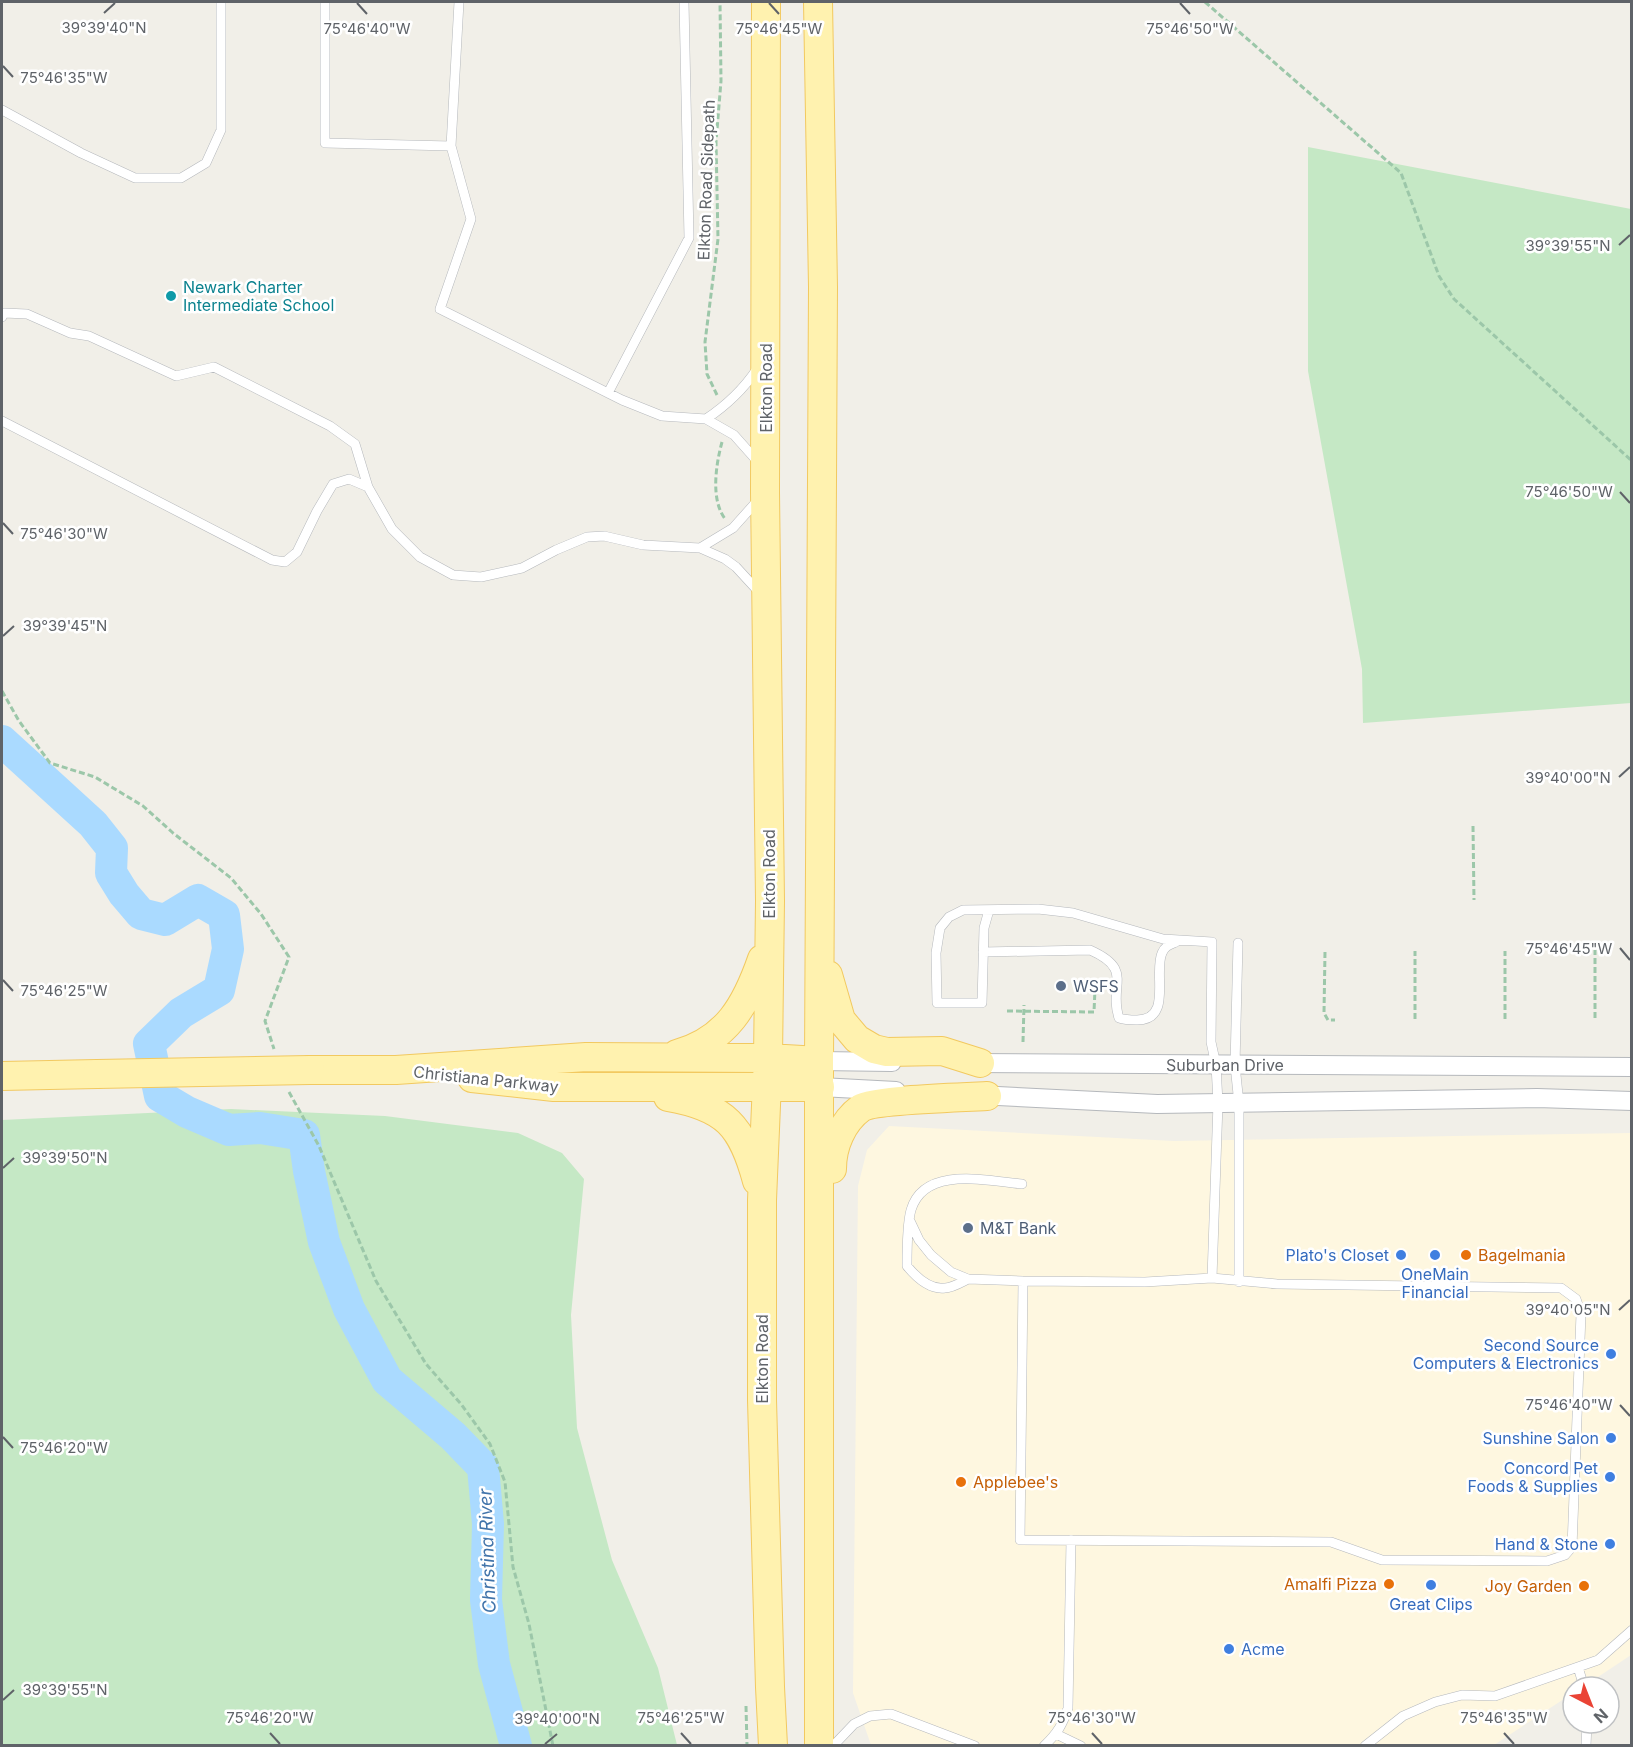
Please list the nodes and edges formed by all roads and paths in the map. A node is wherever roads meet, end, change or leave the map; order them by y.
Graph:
1 (222, 2) edge
2 (325, 2) edge
3 (459, 2) edge
4 (684, 2) edge
5 (720, 2) edge
6 (766, 2) edge
7 (818, 2) edge
8 (1205, 2) edge
9 (2, 110) edge
10 (451, 146) junction
11 (2, 317) edge
12 (767, 355) junction
13 (608, 393) junction
14 (716, 393) dead end
15 (706, 419) junction
16 (2, 421) edge
17 (721, 444) dead end
18 (1632, 461) edge
19 (766, 482) junction
20 (368, 487) junction
21 (733, 528) junction
22 (700, 548) junction
23 (767, 600) junction
24 (2, 691) edge
25 (1473, 826) dead end
26 (1474, 900) dead end
27 (989, 910) junction
28 (769, 939) junction
29 (1178, 941) junction
30 (1239, 943) dead end
31 (819, 948) junction
32 (1595, 950) dead end
33 (1415, 951) dead end
34 (1505, 951) dead end
35 (983, 952) junction
36 (1325, 952) dead end
37 (1090, 989) dead end
38 (1024, 1005) dead end
39 (1007, 1011) dead end
40 (1023, 1011) junction
41 (1415, 1018) dead end
42 (1595, 1018) dead end
43 (1505, 1019) dead end
44 (1335, 1020) dead end
45 (1023, 1042) dead end
46 (276, 1053) dead end
47 (667, 1058) junction
48 (980, 1063) junction
49 (1216, 1065) junction
50 (1235, 1065) junction
51 (1632, 1067) edge
52 (396, 1070) junction
53 (768, 1072) junction
54 (819, 1074) junction
55 (2, 1076) edge
56 (286, 1085) dead end
57 (610, 1087) junction
58 (987, 1096) junction
59 (1632, 1101) edge
60 (1218, 1103) junction
61 (1239, 1104) junction
62 (1022, 1184) dead end
63 (762, 1200) junction
64 (910, 1221) junction
65 (968, 1278) junction
66 (1212, 1278) junction
67 (1023, 1281) junction
68 (1239, 1281) junction
69 (819, 1322) junction
70 (1071, 1540) junction
71 (1632, 1630) edge
72 (1578, 1667) junction
73 (1580, 1675) edge
74 (1056, 1734) junction
75 (553, 1746) edge
76 (773, 1746) edge
77 (819, 1746) edge
78 (833, 1746) edge
79 (975, 1746) edge
80 (1044, 1746) edge
81 (1082, 1746) edge
82 (1365, 1746) edge

1 - 9 lane
2 - 10 lane
3 - 10 lane
4 - 13 lane
5 - 14 path, Elkton Road Sidepath
6 - 12 main road, Elkton Road
7 - 31 main road
8 - 18 path
10 - 13 lane
11 - 20 lane
12 - 15 lane
12 - 19 main road, Elkton Road
13 - 15 lane
15 - 19 lane
16 - 20 lane
17 - 21 path
19 - 21 lane
19 - 23 main road, Elkton Road
20 - 22 lane
21 - 22 lane
22 - 23 lane
23 - 28 main road, Elkton Road
24 - 46 path
25 - 26 path
27 - 29 lane
27 - 35 lane
27 - 35 lane
28 - 47 main road
28 - 53 main road, Elkton Road
29 - 35 lane
29 - 49 lane
30 - 50 lane
31 - 48 main road
31 - 54 main road
32 - 42 path
33 - 41 path
34 - 43 path
36 - 44 path
37 - 40 path
38 - 40 path
39 - 40 path
40 - 45 path
47 - 52 main road, Christiana Parkway
47 - 53 main road, Christiana Parkway
48 - 49 street, Suburban Drive
48 - 54 street, Suburban Drive
49 - 50 street, Suburban Drive
49 - 60 lane
50 - 51 street, Suburban Drive
50 - 61 lane
52 - 55 main road, bridge
52 - 57 main road, Christiana Parkway
53 - 54 main road, Christiana Parkway
53 - 57 main road, Christiana Parkway
53 - 63 main road, Elkton Road
54 - 58 street
54 - 69 main road
56 - 75 path
57 - 63 main road
58 - 60 street
58 - 69 main road
59 - 61 street
60 - 61 street
60 - 66 lane
61 - 68 lane
62 - 64 lane
63 - 76 main road, Elkton Road
64 - 65 lane
64 - 65 lane
65 - 67 lane
66 - 67 lane
66 - 68 lane
67 - 70 lane
68 - 70 lane
69 - 77 main road
70 - 74 lane
71 - 72 lane
72 - 73 lane
72 - 82 lane
74 - 80 lane
74 - 81 lane
78 - 79 lane

